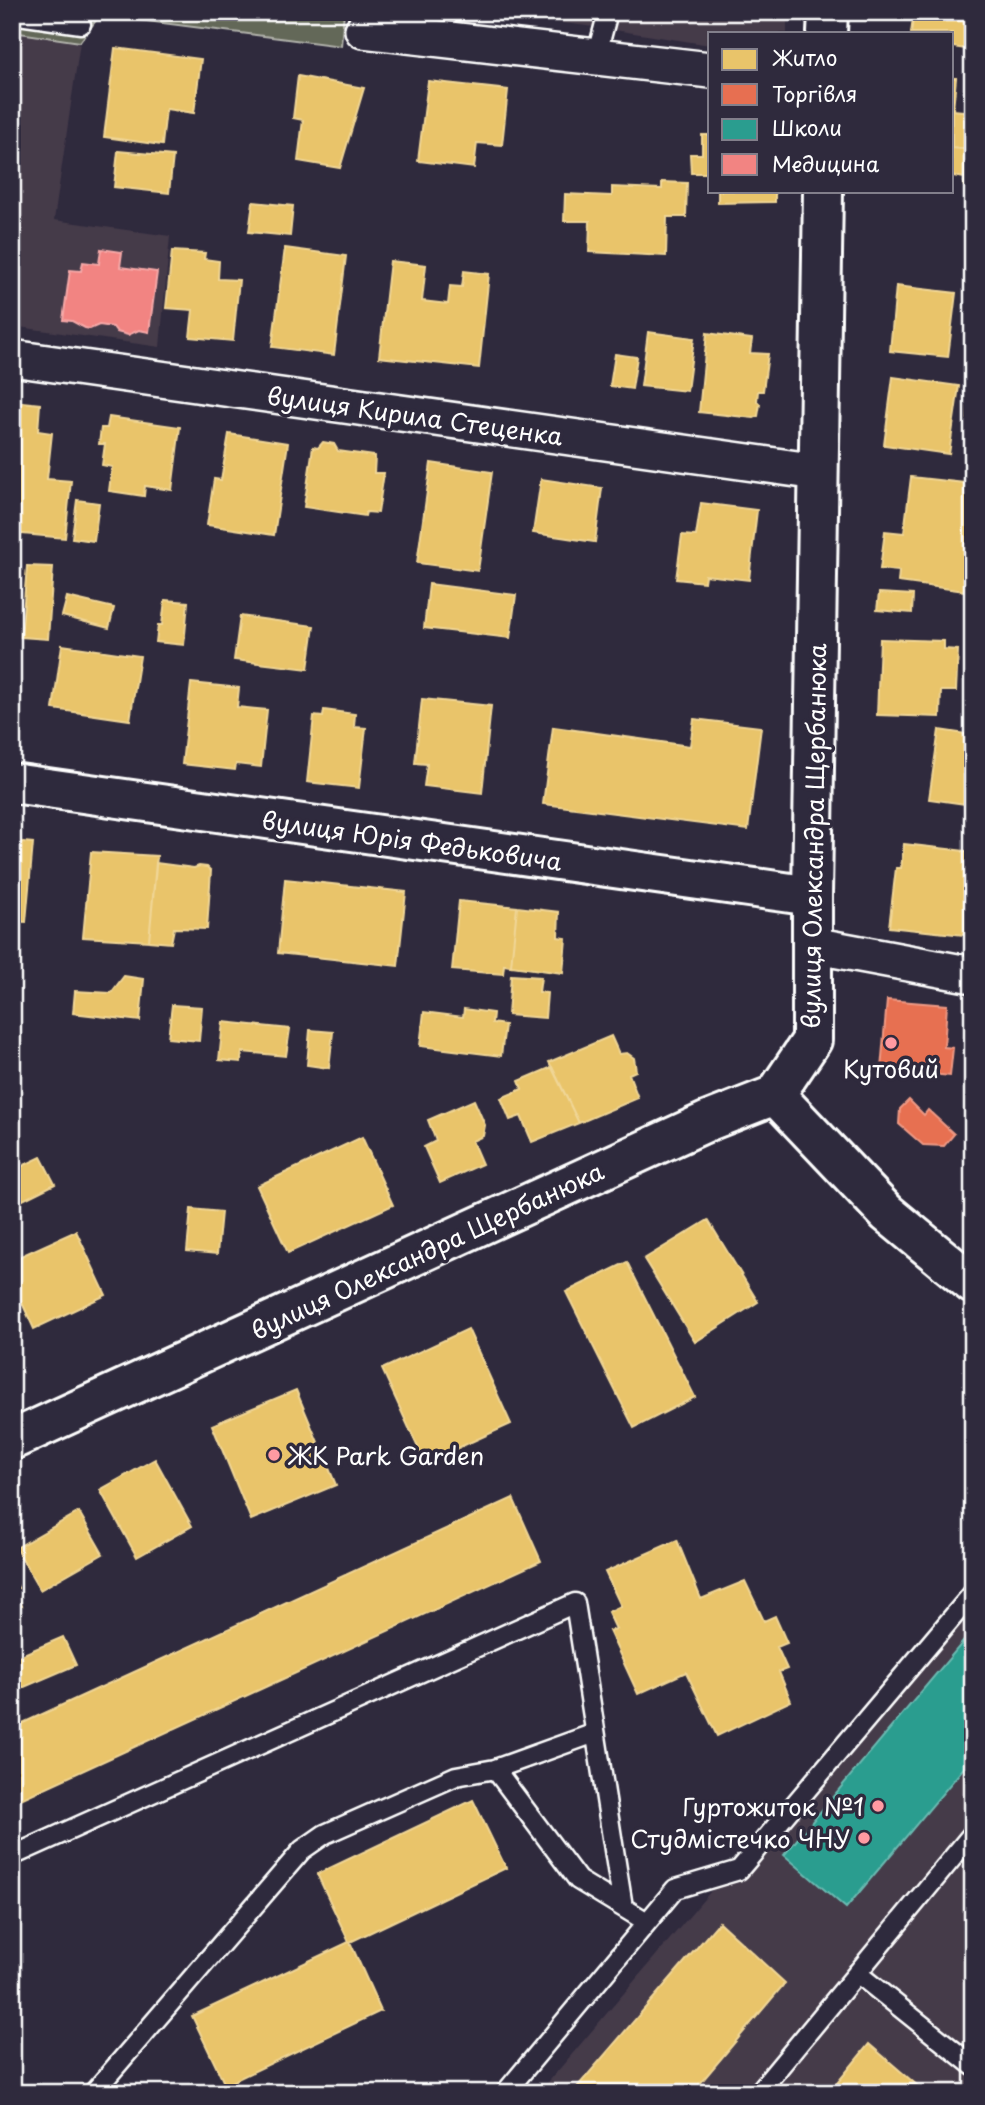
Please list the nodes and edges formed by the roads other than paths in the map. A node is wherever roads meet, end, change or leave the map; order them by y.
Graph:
1 (608, 12) edge
2 (828, 12) edge
3 (12, 15) edge
4 (81, 24) dead end
5 (363, 30) dead end
6 (827, 32) edge
7 (596, 57) junction
8 (708, 70) edge
9 (823, 192) edge
10 (12, 358) edge
11 (818, 472) junction
12 (12, 783) edge
13 (812, 896) junction
14 (812, 945) junction
15 (973, 975) edge
16 (775, 1094) junction
17 (973, 1284) edge
18 (12, 1440) edge
19 (973, 1593) edge
20 (595, 1733) junction
21 (495, 1769) junction
22 (973, 1833) edge
23 (12, 1856) edge
24 (623, 1907) junction
25 (647, 1922) junction
26 (857, 1973) junction
27 (973, 2066) edge
28 (93, 2093) edge
29 (505, 2093) edge
30 (758, 2093) edge

1 - 7 lane
2 - 6 street
3 - 4 lane
5 - 7 street
7 - 8 street
9 - 11 street, вулиця Олександра Щербанюка
10 - 11 street, вулиця Кирила Стеценка
11 - 13 street, вулиця Олександра Щербанюка
12 - 13 street, вулиця Юрія Федьковича
13 - 14 street, вулиця Олександра Щербанюка
14 - 15 street
14 - 16 street, вулиця Олександра Щербанюка
16 - 17 street
16 - 18 street, вулиця Олександра Щербанюка
19 - 25 lane
20 - 21 lane
20 - 23 lane
20 - 24 lane
21 - 24 lane
21 - 28 lane
22 - 26 lane
24 - 25 lane
25 - 29 lane
26 - 27 lane
26 - 30 lane

